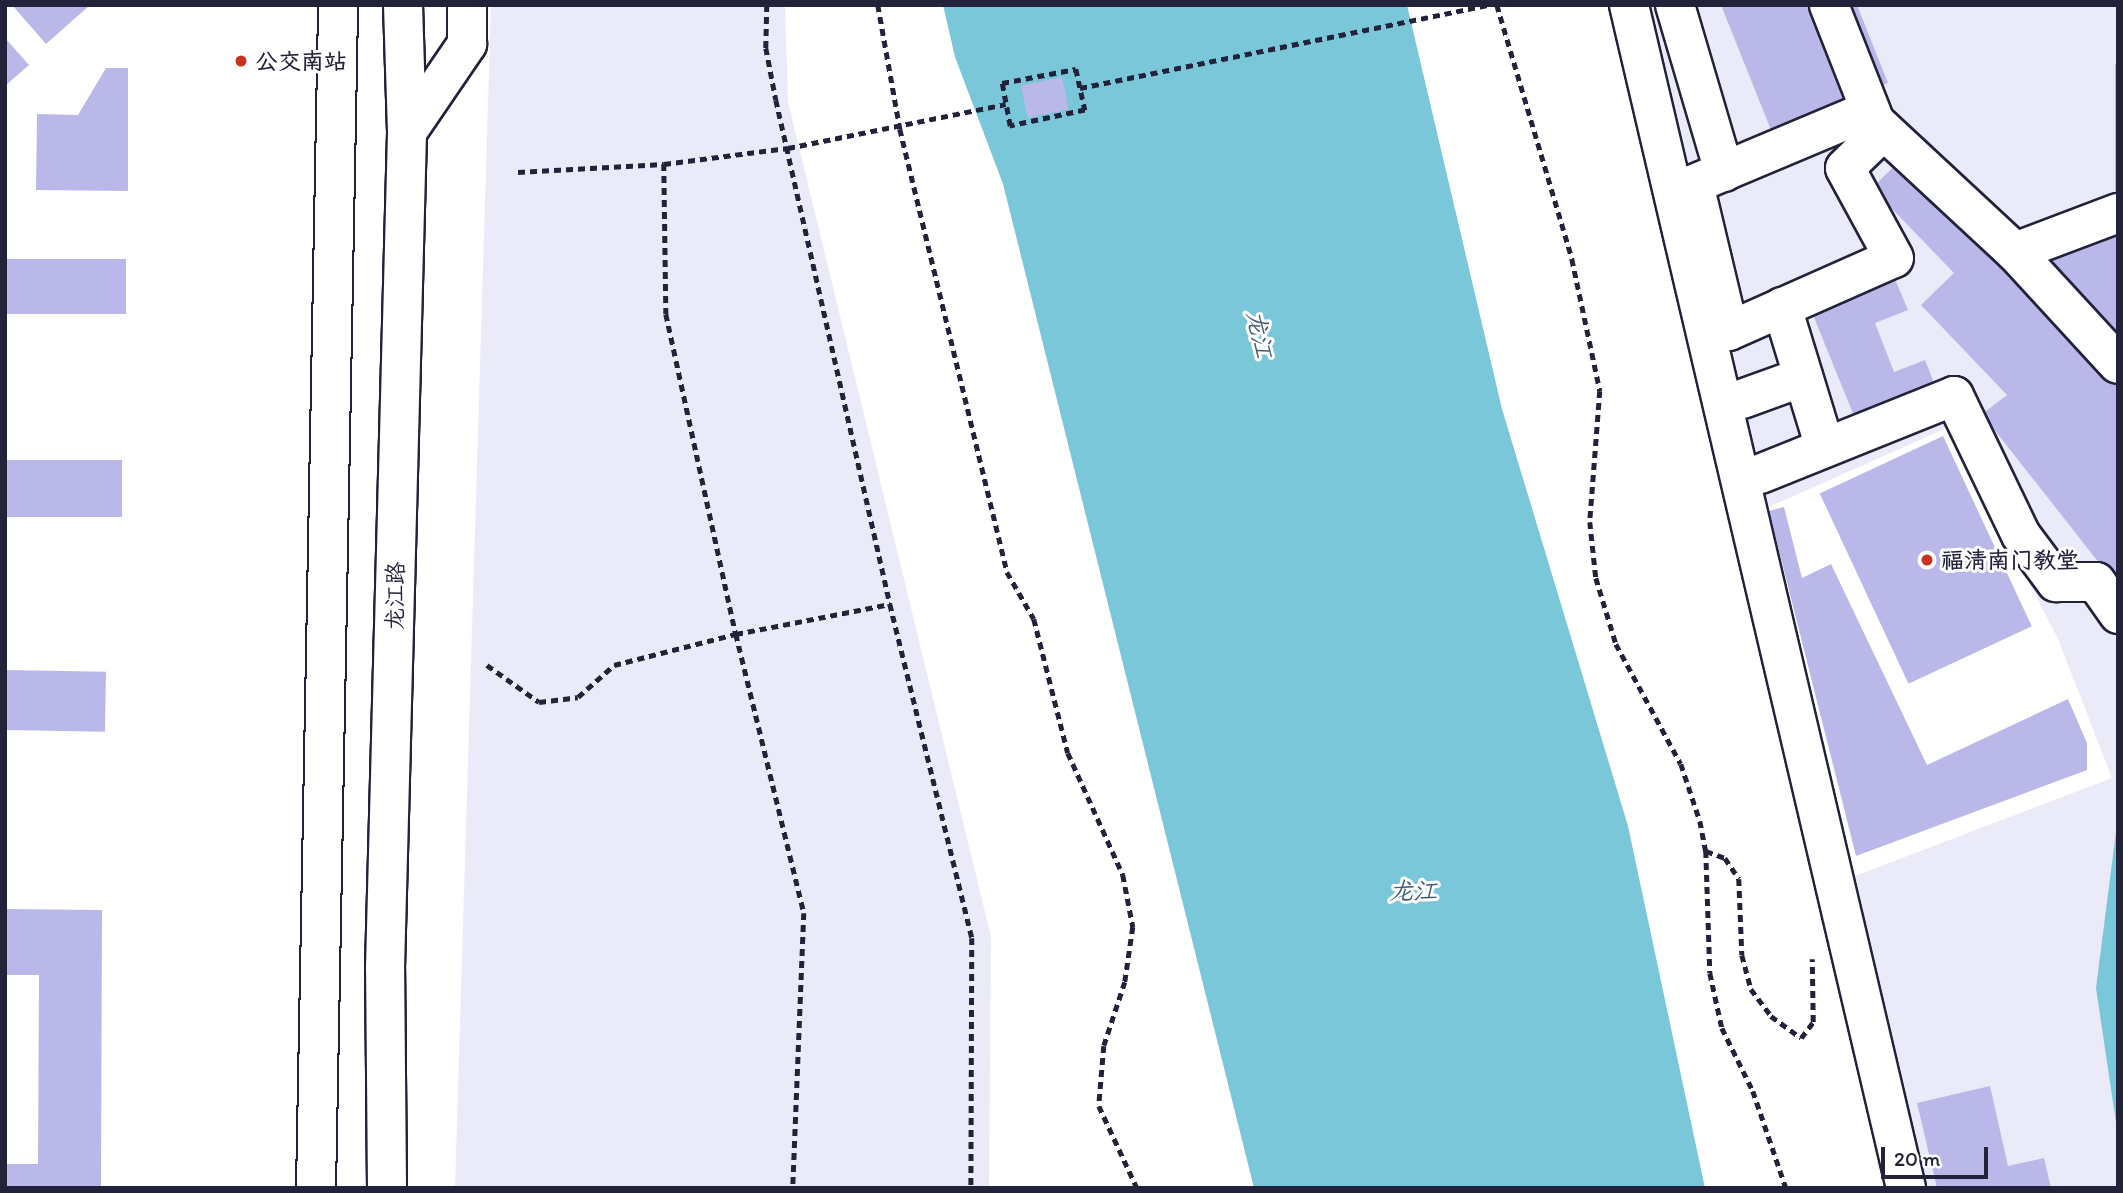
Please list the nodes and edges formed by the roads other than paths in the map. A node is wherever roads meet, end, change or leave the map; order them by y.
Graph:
1 (338, 5) edge
2 (404, 5) edge
3 (467, 5) edge
4 (1629, 5) edge
5 (1675, 5) edge
6 (1829, 5) edge
7 (1877, 120) junction
8 (407, 132) junction
9 (1724, 172) junction
10 (2118, 213) edge
11 (2015, 252) junction
12 (1782, 307) junction
13 (2118, 364) edge
14 (1803, 377) junction
15 (1742, 399) dead end
16 (1825, 448) junction
17 (1760, 474) dead end
18 (2118, 614) edge
19 (316, 1188) edge
20 (387, 1188) edge
21 (1906, 1188) edge

1 - 19 main road
2 - 8 main road, 龙江路
3 - 8 main road
4 - 21 main road
5 - 9 main road
6 - 7 main road
7 - 9 main road
7 - 11 main road
7 - 12 main road
8 - 20 main road, 龙江路
9 - 12 main road
10 - 11 main road
11 - 13 main road
12 - 14 main road
14 - 15 main road
14 - 16 main road
16 - 17 main road
16 - 18 main road

